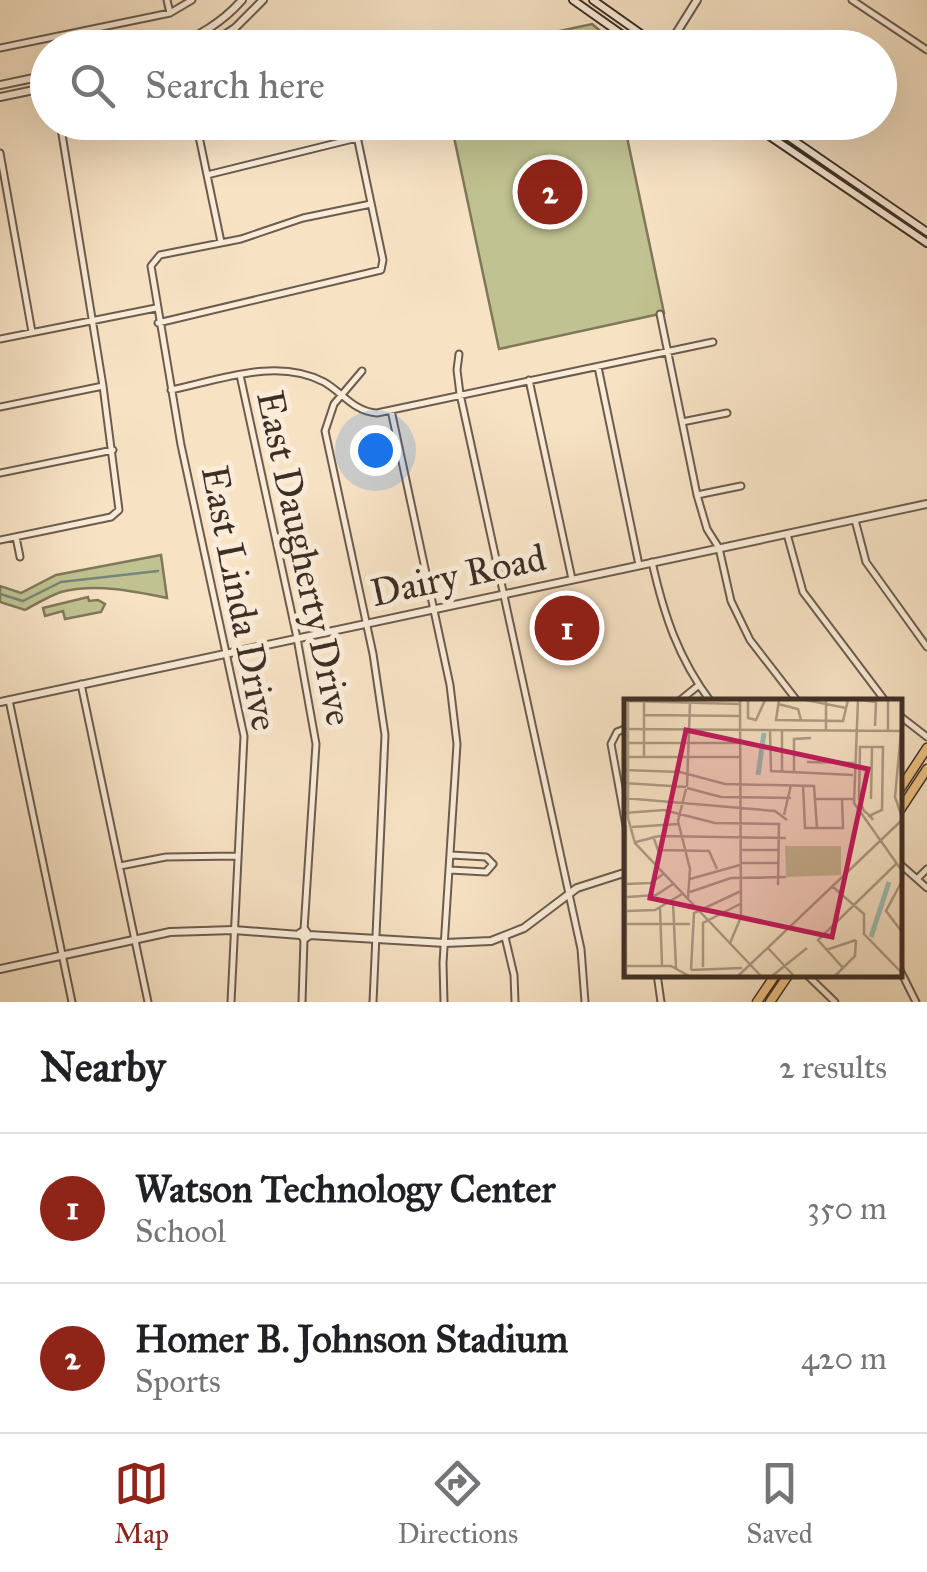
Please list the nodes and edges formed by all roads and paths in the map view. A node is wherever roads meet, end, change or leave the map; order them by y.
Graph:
1 (166, 0) edge
2 (192, 0) edge
3 (242, 0) edge
4 (573, 0) edge
5 (593, 0) edge
6 (697, 0) edge
7 (852, 0) edge
8 (261, 1) edge
9 (170, 14) junction
10 (90, 30) edge
11 (208, 30) edge
12 (231, 30) edge
13 (616, 30) edge
14 (637, 30) edge
15 (676, 30) edge
16 (30, 42) edge
17 (0, 48) edge
18 (927, 50) edge
19 (30, 79) edge
20 (0, 85) edge
21 (30, 91) edge
22 (0, 96) edge
23 (63, 140) edge
24 (199, 140) edge
25 (349, 140) edge
26 (357, 140) edge
27 (774, 140) edge
28 (792, 140) edge
29 (0, 154) edge
30 (834, 170) junction
31 (206, 175) junction
32 (828, 178) junction
33 (371, 204) junction
34 (909, 220) junction
35 (904, 228) junction
36 (927, 232) edge
37 (221, 242) junction
38 (927, 243) edge
39 (156, 308) junction
40 (660, 314) dead end
41 (92, 321) junction
42 (158, 323) junction
43 (32, 332) junction
44 (0, 339) edge
45 (713, 342) dead end
46 (668, 352) junction
47 (459, 354) dead end
48 (598, 366) junction
49 (362, 371) dead end
50 (240, 376) junction
51 (529, 380) junction
52 (103, 386) junction
53 (171, 390) junction
54 (460, 394) junction
55 (342, 396) junction
56 (0, 407) edge
57 (391, 410) junction
58 (727, 413) dead end
59 (682, 422) junction
60 (113, 450) junction
61 (0, 474) edge
62 (741, 486) dead end
63 (696, 495) junction
64 (927, 504) edge
65 (855, 520) junction
66 (787, 534) junction
67 (16, 537) junction
68 (0, 540) edge
69 (719, 548) junction
70 (20, 557) dead end
71 (652, 562) junction
72 (640, 565) junction
73 (572, 579) junction
74 (502, 594) junction
75 (433, 608) junction
76 (364, 623) junction
77 (297, 638) junction
78 (927, 646) edge
79 (226, 653) junction
80 (81, 684) junction
81 (699, 686) junction
82 (682, 699) edge
83 (709, 699) edge
84 (796, 699) edge
85 (884, 699) edge
86 (4, 701) edge
87 (902, 718) edge
88 (624, 729) edge
89 (927, 737) edge
90 (927, 748) edge
91 (927, 769) edge
92 (902, 786) edge
93 (902, 807) edge
94 (624, 815) edge
95 (451, 855) junction
96 (238, 856) junction
97 (120, 866) junction
98 (902, 866) edge
99 (927, 868) edge
100 (450, 870) junction
101 (624, 873) edge
102 (918, 878) junction
103 (927, 888) edge
104 (569, 894) junction
105 (234, 930) junction
106 (304, 935) junction
107 (505, 937) junction
108 (374, 938) junction
109 (135, 940) junction
110 (445, 943) junction
111 (62, 955) junction
112 (0, 969) edge
113 (902, 974) edge
114 (657, 977) edge
115 (774, 977) edge
116 (787, 977) edge
117 (809, 977) edge
118 (72, 1002) edge
119 (148, 1002) edge
120 (232, 1002) edge
121 (302, 1002) edge
122 (373, 1002) edge
123 (444, 1002) edge
124 (516, 1002) edge
125 (585, 1002) edge
126 (661, 1002) edge
127 (757, 1002) edge
128 (770, 1002) edge
129 (835, 1002) edge
130 (916, 1002) edge

1 - 9 street
2 - 9 street
3 - 11 street
4 - 13 street
5 - 14 street
6 - 15 street
7 - 18 street
8 - 12 street
9 - 10 street
16 - 17 street
19 - 20 street
21 - 22 street
23 - 41 street
24 - 31 street
25 - 31 street
26 - 33 street
27 - 32 street
28 - 30 street
29 - 43 street
30 - 32 street
30 - 34 street
31 - 37 street
32 - 35 street
33 - 37 street
33 - 42 street
34 - 35 street
34 - 36 street
35 - 38 street
37 - 39 street, East Linda Drive
39 - 41 street
39 - 42 street, East Linda Drive
40 - 46 street
41 - 43 street
41 - 52 street
42 - 53 street, East Linda Drive
43 - 44 street
45 - 46 street
46 - 48 street
46 - 59 street
47 - 54 street
48 - 51 street
48 - 72 street
49 - 55 street
50 - 53 street
50 - 55 street
50 - 77 street, East Daugherty Drive
51 - 54 street
51 - 73 street
52 - 56 street
52 - 60 street
53 - 79 street, East Linda Drive
54 - 57 street
54 - 74 street
55 - 57 street
55 - 76 street
57 - 75 street
58 - 59 street
59 - 63 street
60 - 61 street
60 - 67 street
62 - 63 street
63 - 69 street
64 - 65 street, Dairy Road
65 - 66 street, Dairy Road
65 - 78 street
66 - 69 street, Dairy Road
66 - 85 street
67 - 68 street
67 - 70 street
69 - 71 street, Dairy Road
69 - 84 street
71 - 72 street, Dairy Road
71 - 81 street
72 - 73 street, Dairy Road
73 - 74 street, Dairy Road
74 - 75 street, Dairy Road
74 - 104 street
75 - 76 street, Dairy Road
75 - 95 street
76 - 77 street, Dairy Road
76 - 108 street
77 - 79 street, Dairy Road
77 - 106 street, East Daugherty Drive
79 - 80 street, Dairy Road
79 - 96 street, East Linda Drive
80 - 86 street, Dairy Road
80 - 97 street
81 - 82 street
81 - 83 street
86 - 111 street
87 - 89 street
88 - 94 street
90 - 92 main road
91 - 93 main road
95 - 100 street
95 - 100 street
96 - 97 street
96 - 105 street, East Linda Drive
97 - 109 street
98 - 102 street
99 - 102 street
100 - 110 street
101 - 104 street
102 - 103 street
104 - 107 street
104 - 125 street
105 - 106 street
105 - 109 street
105 - 120 street, East Linda Drive
106 - 108 street
106 - 121 street, East Daugherty Drive
107 - 110 street
107 - 124 street
108 - 110 street
108 - 122 street
109 - 111 street
109 - 119 street
110 - 123 street
111 - 112 street
111 - 118 street
113 - 130 street
114 - 126 street
115 - 127 main road
116 - 128 main road
117 - 129 street

